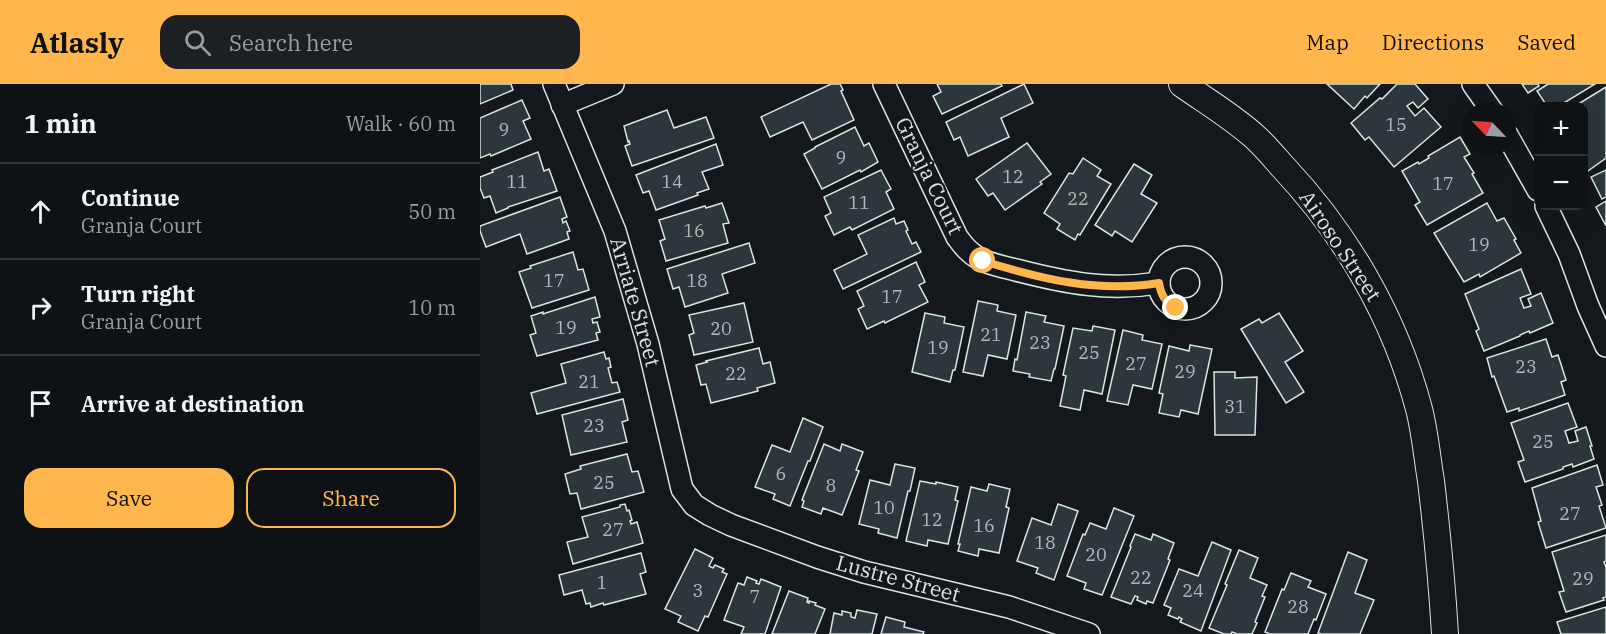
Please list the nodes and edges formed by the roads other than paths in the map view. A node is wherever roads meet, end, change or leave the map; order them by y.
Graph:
1 (554, 84) edge
2 (613, 84) edge
3 (884, 84) edge
4 (1182, 84) edge
5 (1473, 84) edge
6 (1486, 102) edge
7 (562, 105) junction
8 (1516, 150) edge
9 (1534, 181) edge
10 (1548, 210) edge
11 (1159, 283) dead end
12 (1606, 346) edge
13 (710, 515) joint
14 (1089, 634) edge
15 (1445, 634) edge

1 - 7 street, Arriate Street
2 - 7 street
3 - 11 street, Granja Court
4 - 15 street, Airoso Street
5 - 6 street
7 - 13 street, Arriate Street
8 - 9 street
10 - 12 street
13 - 14 street, Lustre Street

